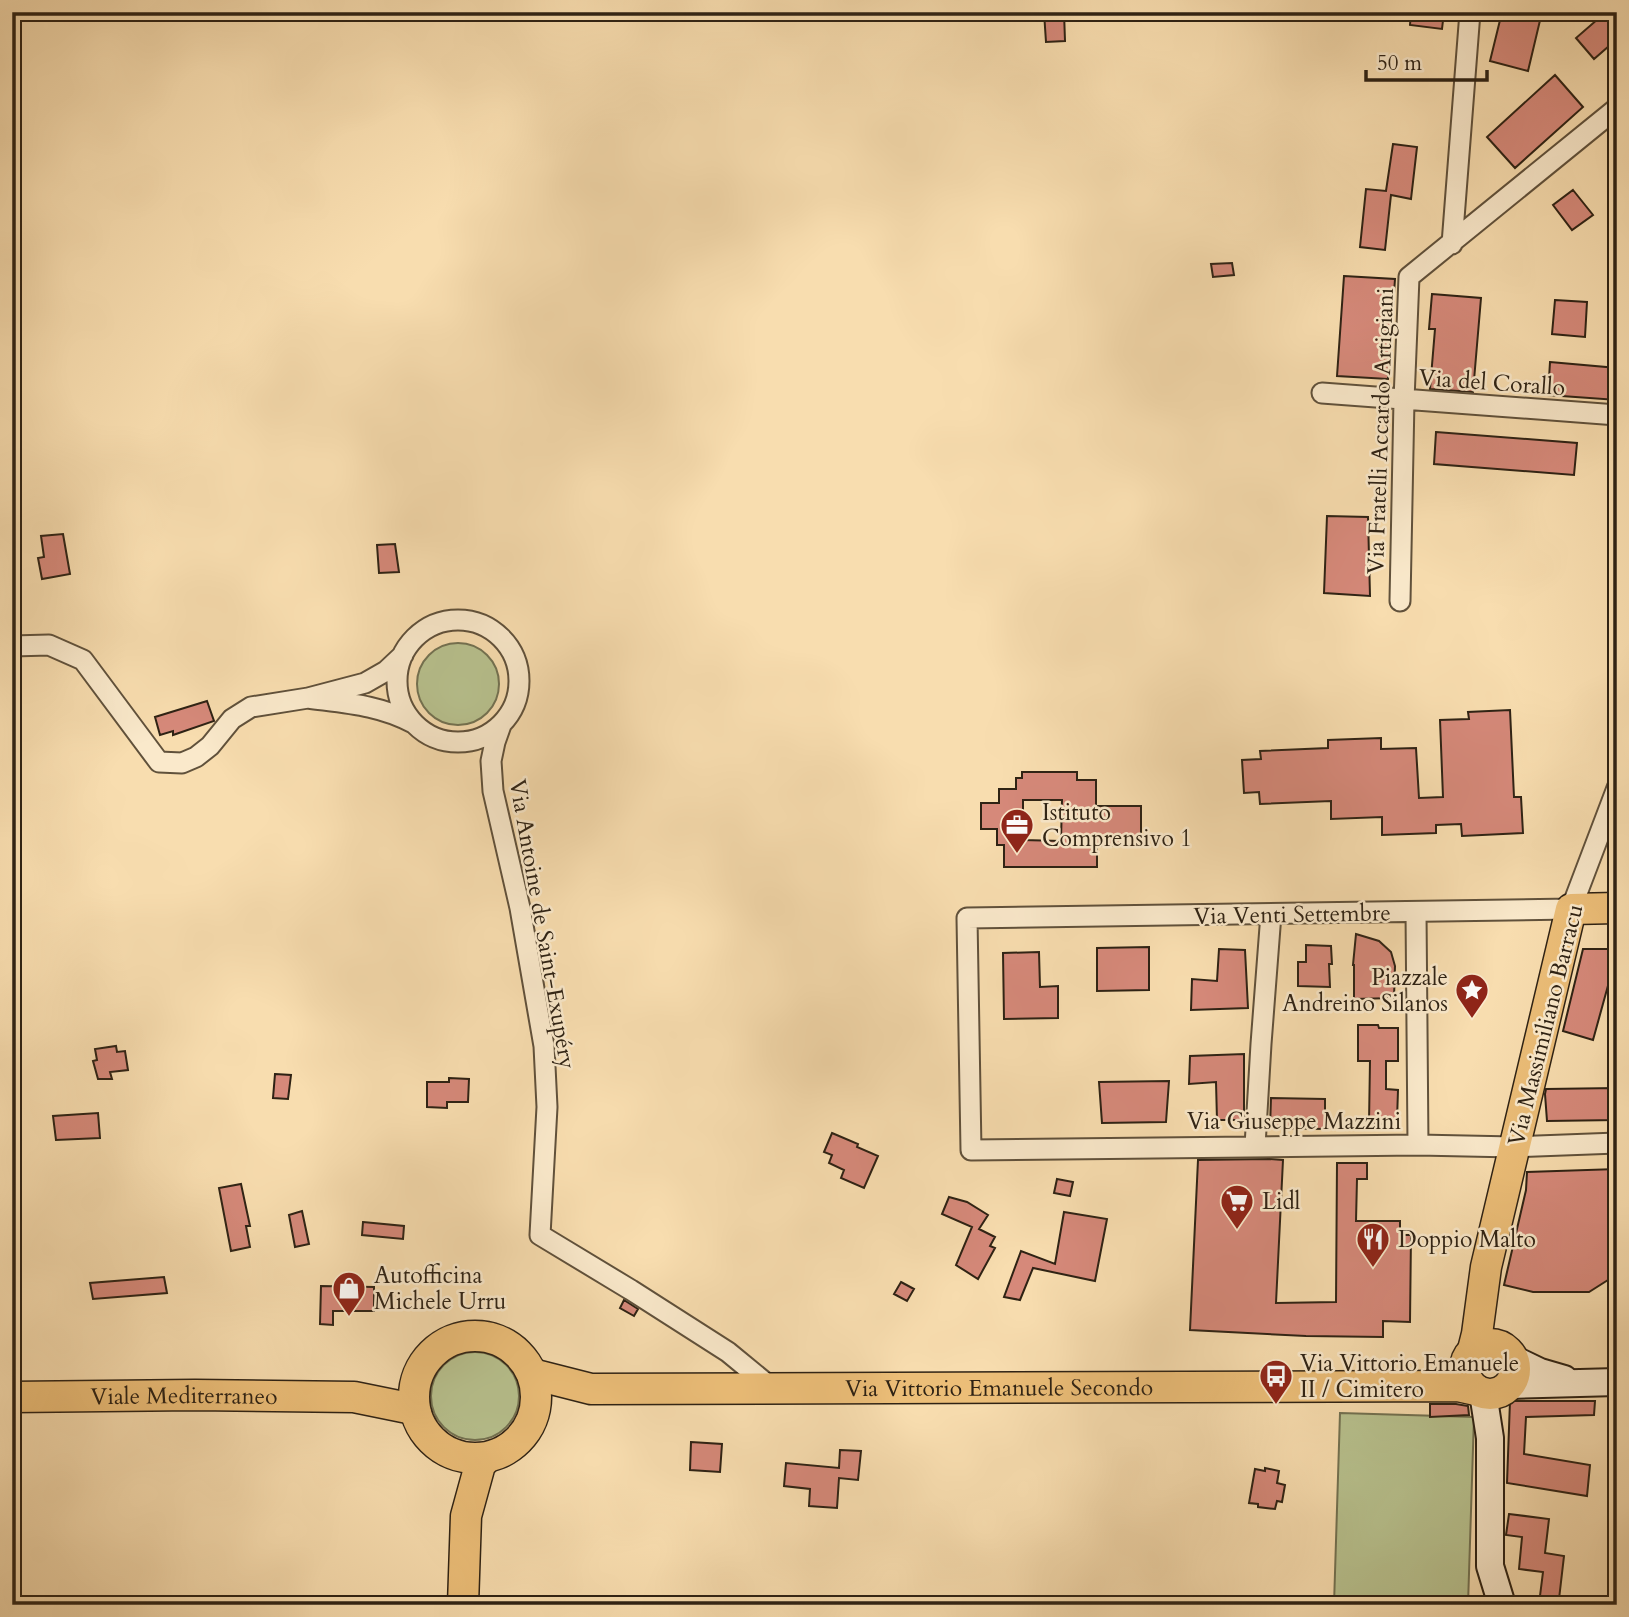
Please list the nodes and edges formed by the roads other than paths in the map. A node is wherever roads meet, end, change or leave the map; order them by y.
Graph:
1 (1470, 12) edge
2 (1617, 108) edge
3 (1452, 244) junction
4 (1322, 394) dead end
5 (1404, 400) junction
6 (1617, 415) edge
7 (1400, 601) dead end
8 (12, 646) edge
9 (403, 654) junction
10 (308, 698) junction
11 (417, 725) junction
12 (501, 725) junction
13 (464, 743) junction
14 (491, 761) junction
15 (1617, 788) edge
16 (1617, 908) edge
17 (1571, 909) junction
18 (1416, 912) junction
19 (1271, 914) junction
20 (1617, 1143) edge
21 (1418, 1145) junction
22 (1255, 1146) junction
23 (1514, 1147) junction
24 (971, 1150) joint
25 (1491, 1372) junction
26 (532, 1374) junction
27 (1617, 1382) edge
28 (415, 1383) junction
29 (592, 1389) junction
30 (773, 1389) junction
31 (354, 1397) junction
32 (12, 1398) edge
33 (416, 1414) junction
34 (534, 1414) junction
35 (447, 1452) junction
36 (486, 1458) junction
37 (466, 1516) junction
38 (463, 1605) edge
39 (1503, 1605) edge

1 - 3 street
2 - 3 street, Via Fratelli Accardo Artigiani
3 - 5 street, Via Fratelli Accardo Artigiani
4 - 5 street, Via del Corallo
5 - 6 street, Via del Corallo
5 - 7 street, Via Fratelli Accardo Artigiani
8 - 10 street
9 - 10 street
9 - 11 street
9 - 12 street
10 - 11 street
11 - 13 street
12 - 13 street
12 - 14 street, Via Antoine de Saint-Exupéry
13 - 14 street, Via Antoine de Saint-Exupéry
14 - 30 street, Via Antoine de Saint-Exupéry
15 - 17 street, Via Massimiliano Barracu
16 - 17 main road, Via Venti Settembre
17 - 18 street, Via Venti Settembre
17 - 23 main road, Via Massimiliano Barracu
18 - 19 street, Via Venti Settembre
18 - 21 street
19 - 22 street
19 - 24 street, Via Venti Settembre
20 - 23 street, Via Giuseppe Mazzini
21 - 22 street, Via Giuseppe Mazzini
21 - 23 street, Via Giuseppe Mazzini
22 - 24 street, Via Giuseppe Mazzini
23 - 25 main road, Via Massimiliano Barracu
25 - 27 street, Via Vittorio Emanuele Secondo
25 - 30 main road, Via Vittorio Emanuele Secondo
25 - 39 street
26 - 28 main road
26 - 29 main road, Via Vittorio Emanuele Secondo
26 - 34 main road
28 - 31 main road, Viale Mediterraneo
28 - 33 main road
29 - 30 main road, Via Vittorio Emanuele Secondo
29 - 34 main road, Via Vittorio Emanuele Secondo
31 - 32 main road, Viale Mediterraneo
31 - 33 main road, Viale Mediterraneo
33 - 35 main road
34 - 36 main road
35 - 36 main road
35 - 37 main road
36 - 37 main road
37 - 38 main road

